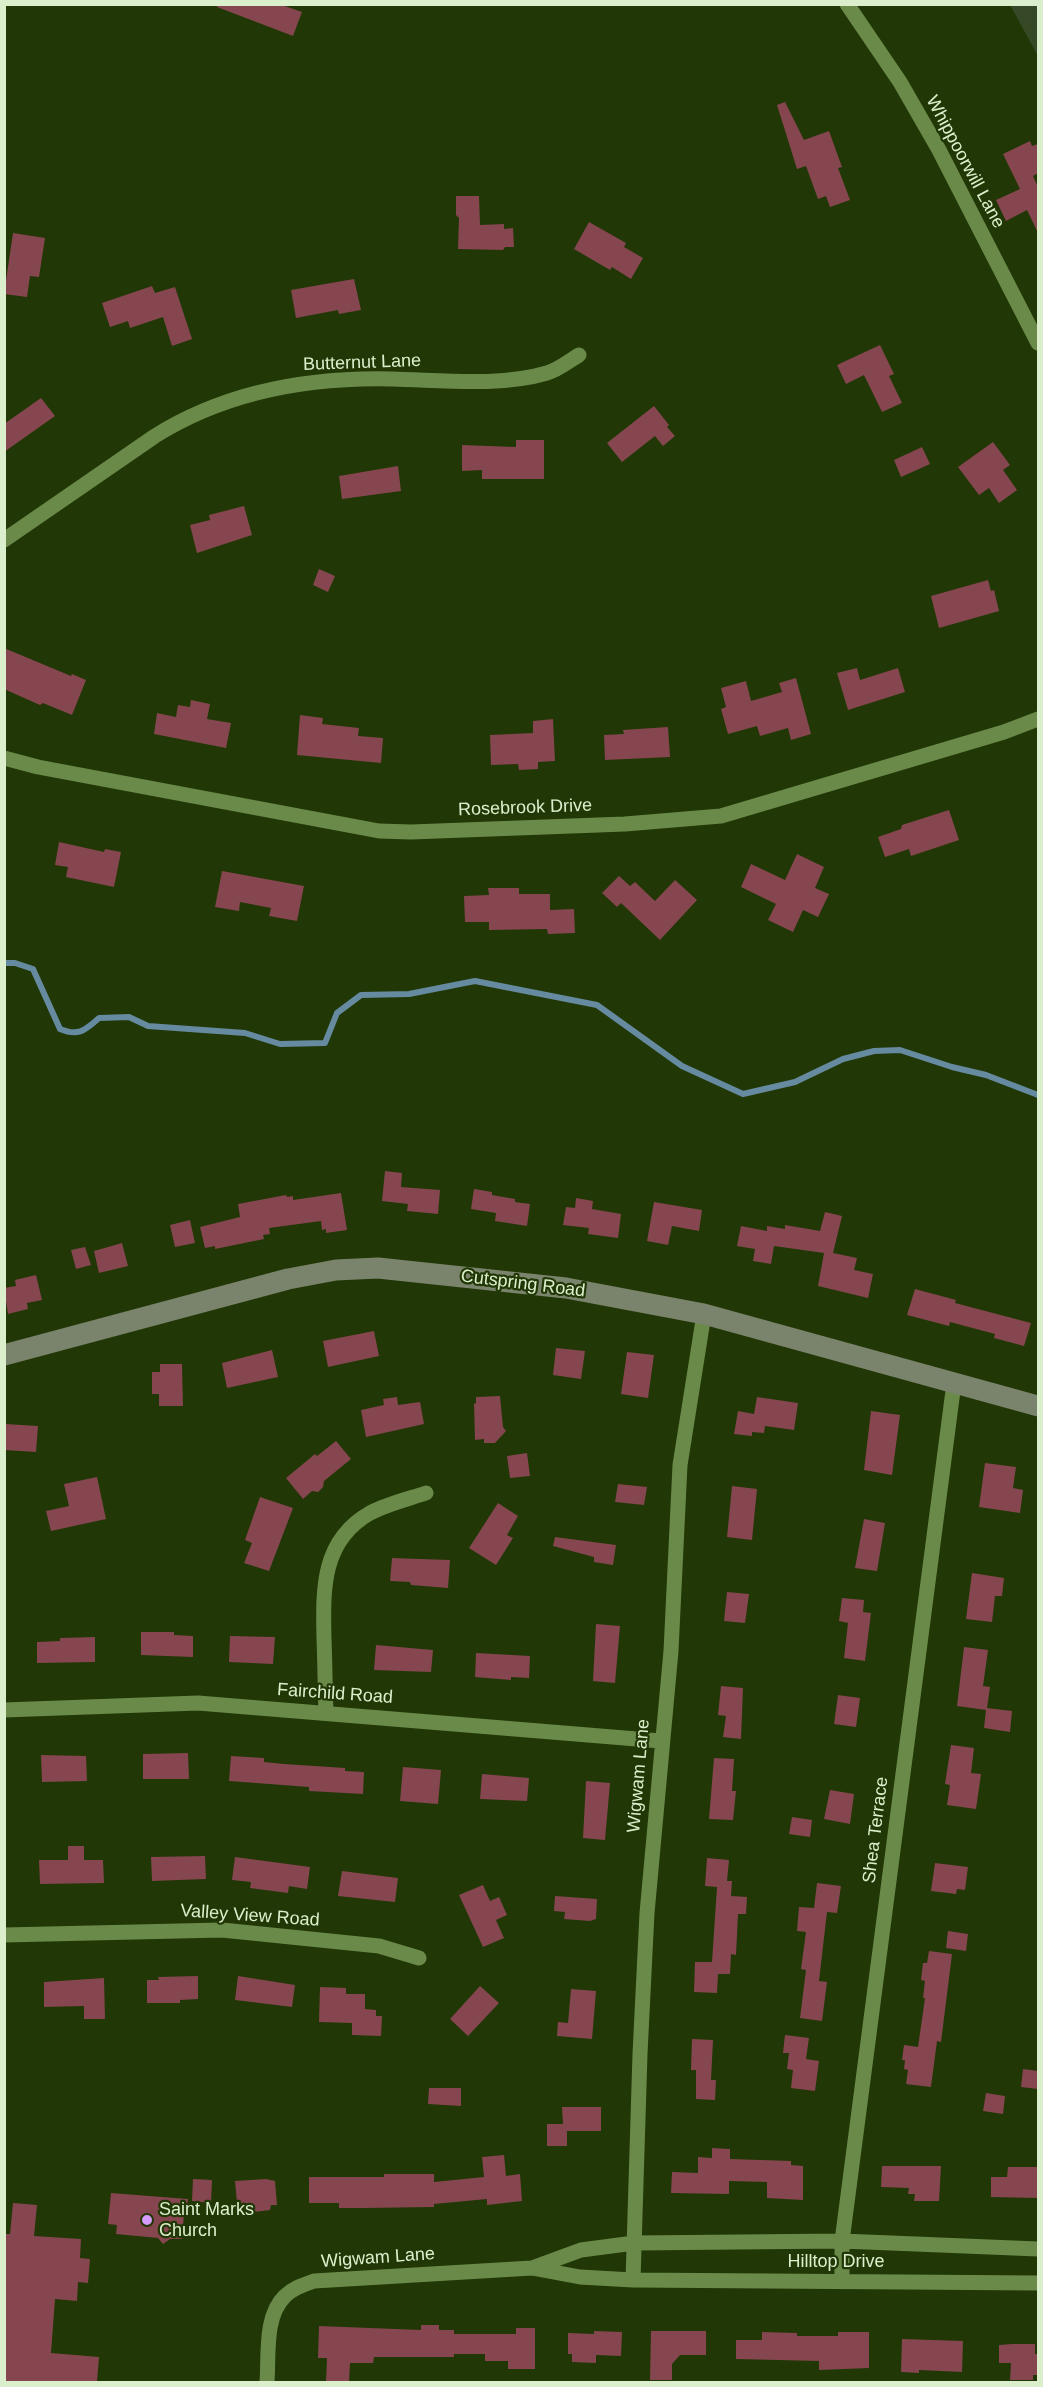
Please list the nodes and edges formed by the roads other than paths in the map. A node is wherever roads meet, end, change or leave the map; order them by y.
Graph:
1 (847, 4) edge
2 (1038, 343) edge
3 (579, 356) dead end
4 (4, 540) edge
5 (1038, 719) edge
6 (4, 758) edge
7 (704, 1314) junction
8 (4, 1355) edge
9 (954, 1383) junction
10 (1038, 1406) edge
11 (426, 1493) dead end
12 (4, 1710) edge
13 (326, 1712) junction
14 (661, 1741) junction
15 (4, 1935) edge
16 (419, 1958) dead end
17 (842, 2241) junction
18 (634, 2243) junction
19 (1038, 2249) edge
20 (532, 2268) junction
21 (633, 2280) junction
22 (842, 2282) junction
23 (1038, 2283) edge
24 (267, 2382) edge

1 - 2 street, Whippoorwill Lane
3 - 4 street, Butternut Lane
5 - 6 street, Rosebrook Drive
7 - 8 street, Cutspring Road
7 - 9 street, Cutspring Road
7 - 14 street, Wigwam Lane
9 - 10 street, Cutspring Road
9 - 17 street, Shea Terrace
11 - 13 street
12 - 13 street, Fairchild Road
13 - 14 street, Fairchild Road
14 - 18 street, Wigwam Lane
15 - 16 street, Valley View Road
17 - 18 street, Hilltop Drive
17 - 19 street, Hilltop Drive
17 - 22 street, Shea Terrace
18 - 20 street, Wigwam Lane
18 - 21 street, Wigwam Lane
20 - 21 street, Wigwam Lane
20 - 24 street, Wigwam Lane
21 - 22 street, Hilltop Drive
22 - 23 street, Hilltop Drive

